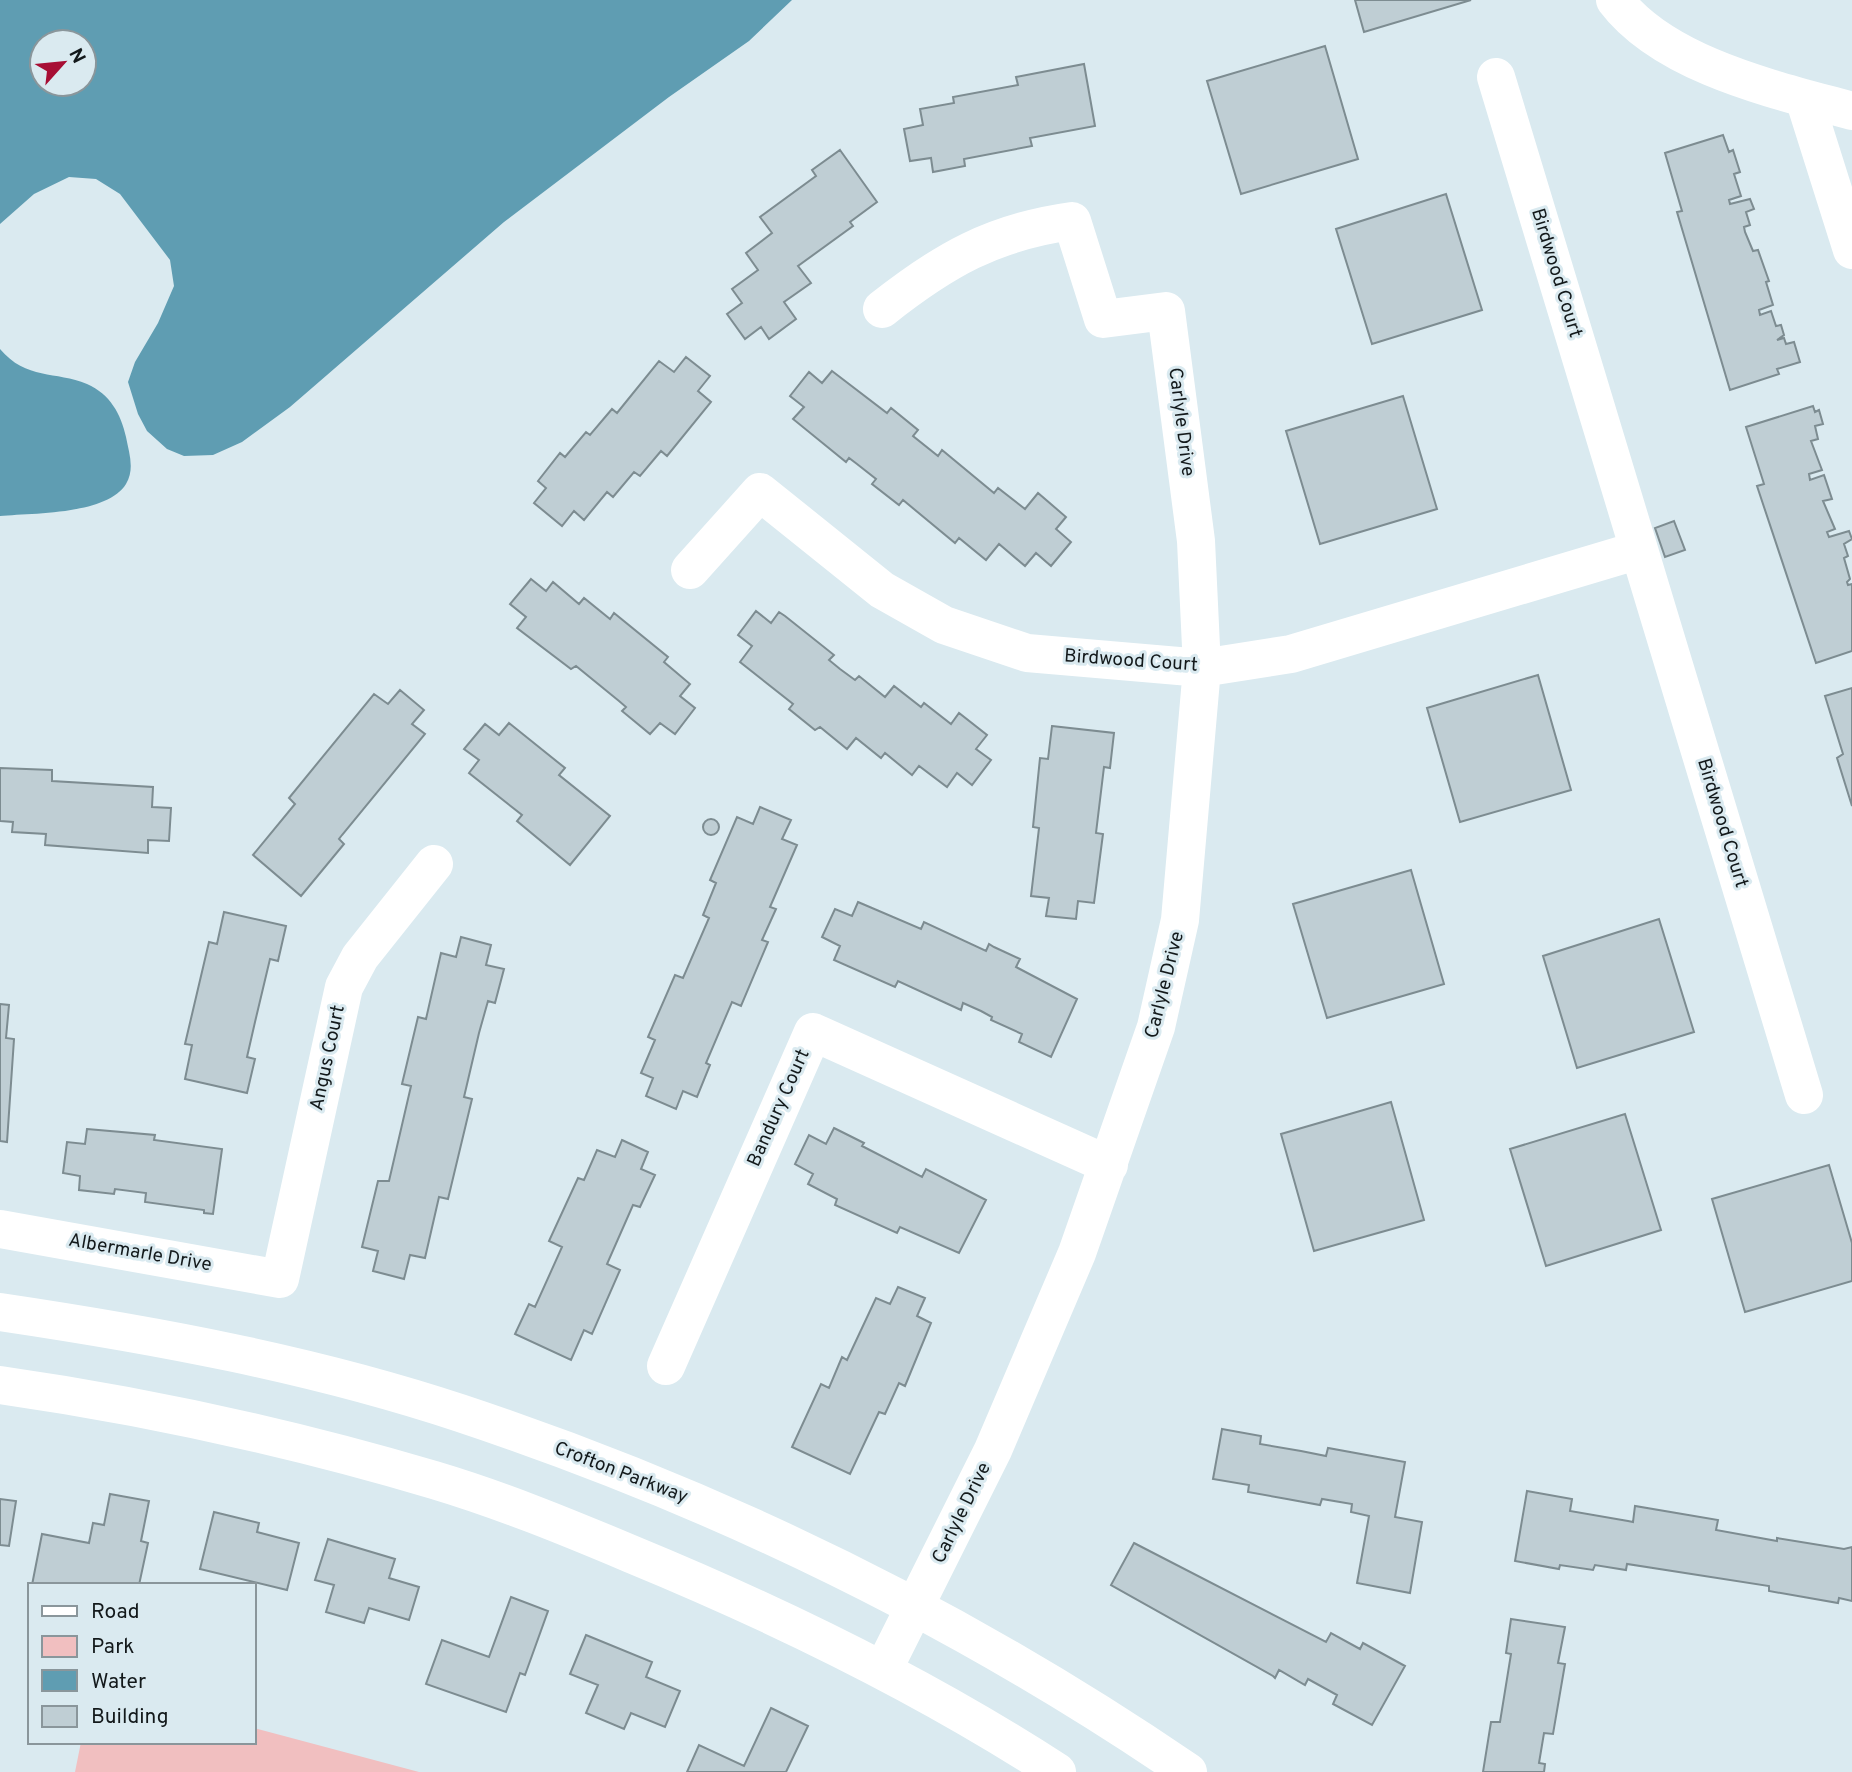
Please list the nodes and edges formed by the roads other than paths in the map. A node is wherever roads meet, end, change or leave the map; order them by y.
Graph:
1 (1615, 0) edge
2 (1496, 77) dead end
3 (1804, 98) junction
4 (1849, 100) edge
5 (1852, 250) edge
6 (882, 309) dead end
7 (1639, 550) junction
8 (690, 570) dead end
9 (1202, 668) junction
10 (434, 864) dead end
11 (1804, 1096) dead end
12 (1109, 1165) junction
13 (0, 1229) edge
14 (280, 1279) joint
15 (0, 1312) edge
16 (666, 1366) dead end
17 (0, 1385) edge
18 (916, 1605) junction
19 (883, 1670) junction
20 (1057, 1772) edge
21 (1188, 1772) edge

1 - 3 street
2 - 7 street, Birdwood Court
3 - 4 street
3 - 5 street
6 - 9 street, Carlyle Drive
7 - 9 street, Birdwood Court
7 - 11 street, Birdwood Court
8 - 9 street, Birdwood Court
9 - 12 street, Carlyle Drive
10 - 14 street, Angus Court
12 - 16 street, Bandury Court
12 - 18 street, Carlyle Drive
13 - 14 street, Albermarle Drive
15 - 18 street, Crofton Parkway
17 - 19 street
18 - 19 street, Carlyle Drive
18 - 21 street, Crofton Parkway
19 - 20 street

